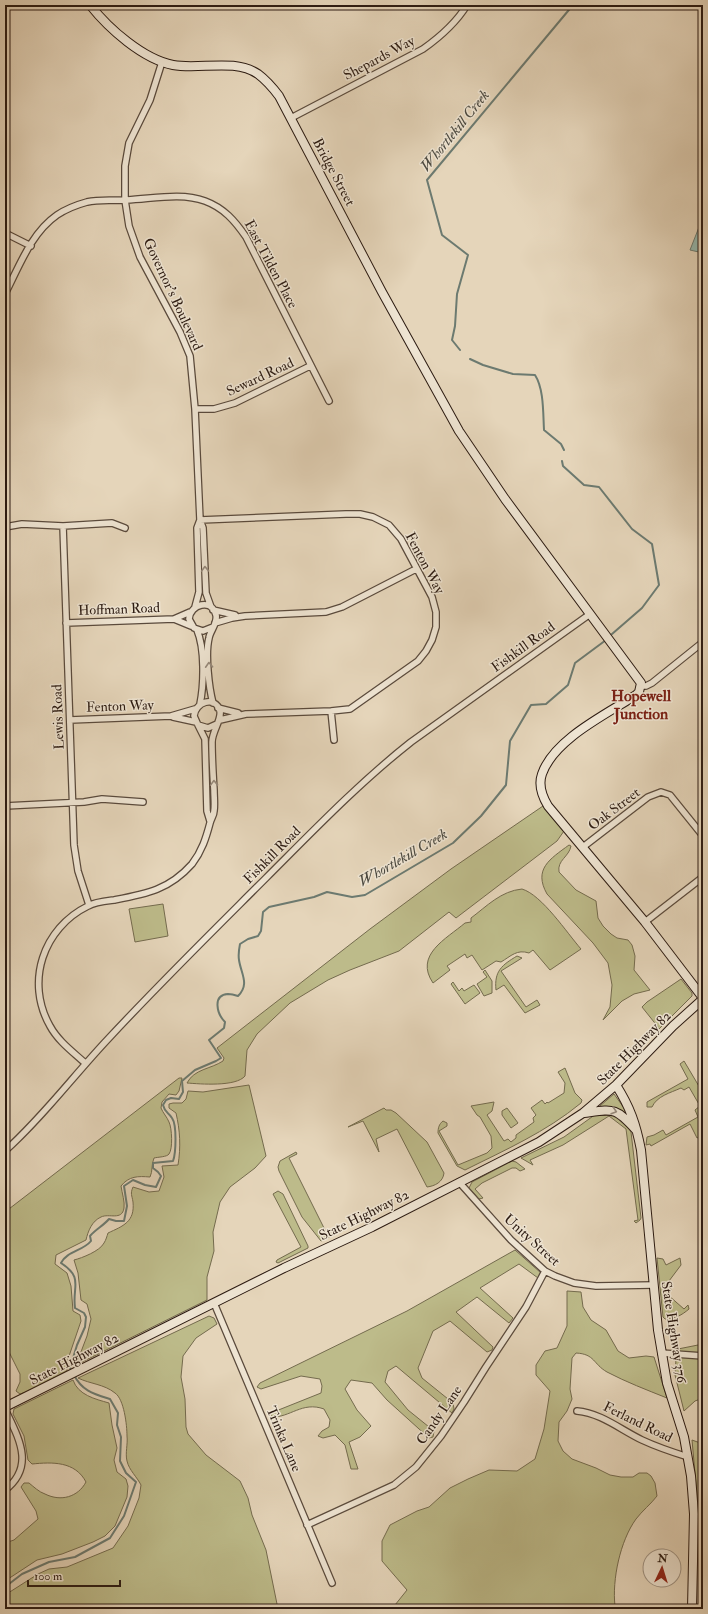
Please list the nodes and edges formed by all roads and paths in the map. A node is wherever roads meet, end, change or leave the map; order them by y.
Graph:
1 (90, 5) edge
2 (467, 5) edge
3 (162, 62) junction
4 (291, 118) junction
5 (125, 200) junction
6 (5, 233) edge
7 (31, 246) junction
8 (5, 294) edge
9 (310, 366) junction
10 (329, 401) dead end
11 (195, 408) junction
12 (200, 520) junction
13 (63, 526) junction
14 (5, 527) edge
15 (125, 528) dead end
16 (416, 570) junction
17 (195, 607) junction
18 (212, 608) junction
19 (190, 612) junction
20 (590, 614) junction
21 (245, 616) junction
22 (174, 619) junction
23 (66, 623) junction
24 (214, 625) junction
25 (191, 626) junction
26 (197, 630) junction
27 (703, 642) edge
28 (640, 686) junction
29 (213, 703) junction
30 (200, 704) junction
31 (218, 708) junction
32 (195, 709) junction
33 (332, 712) junction
34 (246, 714) junction
35 (171, 716) junction
36 (70, 720) junction
37 (218, 722) junction
38 (197, 724) junction
39 (334, 740) dead end
40 (143, 802) dead end
41 (72, 803) junction
42 (5, 806) edge
43 (210, 822) junction
44 (703, 836) edge
45 (583, 847) junction
46 (703, 877) edge
47 (89, 905) junction
48 (645, 922) junction
49 (703, 998) edge
50 (85, 1063) junction
51 (616, 1085) junction
52 (583, 1113) junction
53 (638, 1131) junction
54 (5, 1151) edge
55 (459, 1182) junction
56 (546, 1271) junction
57 (653, 1285) junction
58 (214, 1304) junction
59 (661, 1353) junction
60 (703, 1356) edge
61 (5, 1408) edge
62 (577, 1411) dead end
63 (688, 1457) junction
64 (5, 1490) edge
65 (307, 1525) junction
66 (332, 1583) dead end
67 (692, 1609) edge

1 - 3 main road, Bridge Street
2 - 4 street, Shepards Way
3 - 4 main road, Bridge Street
3 - 5 street, Governor's Boulevard
4 - 20 main road, Bridge Street
5 - 7 street, East Tilden Place
5 - 9 street, East Tilden Place
5 - 11 street, Governor's Boulevard
6 - 7 street
7 - 8 street, East Tilden Place
9 - 10 street, East Tilden Place
9 - 11 street, Seward Road
11 - 12 street, Governor's Boulevard
12 - 16 street, Fenton Way
12 - 17 street, Governor's Boulevard
18 -> 12 street, Governor's Boulevard
13 - 14 street
13 - 15 street
13 - 23 street, Lewis Road
16 - 21 street
16 - 33 street, Fenton Way
17 - 18 street
17 - 19 street
18 - 21 street
18 - 24 street
19 - 22 street, Hoffman Road
19 - 25 street
20 - 28 main road, Bridge Street
20 - 50 street, Fishkill Road
21 - 24 street
22 - 23 street, Hoffman Road
22 - 25 street, Hoffman Road
23 - 36 street, Lewis Road
24 - 26 street
29 -> 24 street
25 - 26 street
26 - 30 street
27 - 28 street
28 - 45 main road
29 - 30 street
29 - 31 street
30 - 32 street
31 - 34 street, Fenton Way
31 - 37 street
32 - 35 street, Fenton Way
32 - 38 street
33 - 34 street, Fenton Way
33 - 39 street
34 - 37 street, Fenton Way
35 - 36 street, Fenton Way
35 - 38 street, Fenton Way
36 - 41 street, Lewis Road
37 - 38 street
43 -> 37 street
38 - 43 street
40 - 41 street
41 - 42 street
41 - 47 street, Lewis Road
43 - 47 street
44 - 45 street, Oak Street
45 - 48 main road
46 - 48 street
47 - 50 street
48 - 49 main road
49 - 51 main road, State Highway 82
50 - 54 street, Fishkill Road
51 - 52 main road, State Highway 82
51 - 53 main road, State Highway 376
52 -> 53 main road
52 - 55 main road, State Highway 82
53 - 57 main road, State Highway 376
55 - 56 street, Unity Street
55 - 58 main road, State Highway 82
56 - 57 street, Unity Street
56 - 65 street, Candy Lane
57 - 59 main road, State Highway 376
58 - 61 main road, State Highway 82
58 - 65 street, Trinka Lane
59 - 60 street
59 - 63 main road, State Highway 376
61 - 64 street
62 - 63 street, Ferland Road
63 - 67 main road, State Highway 376
65 - 66 street, Trinka Lane

